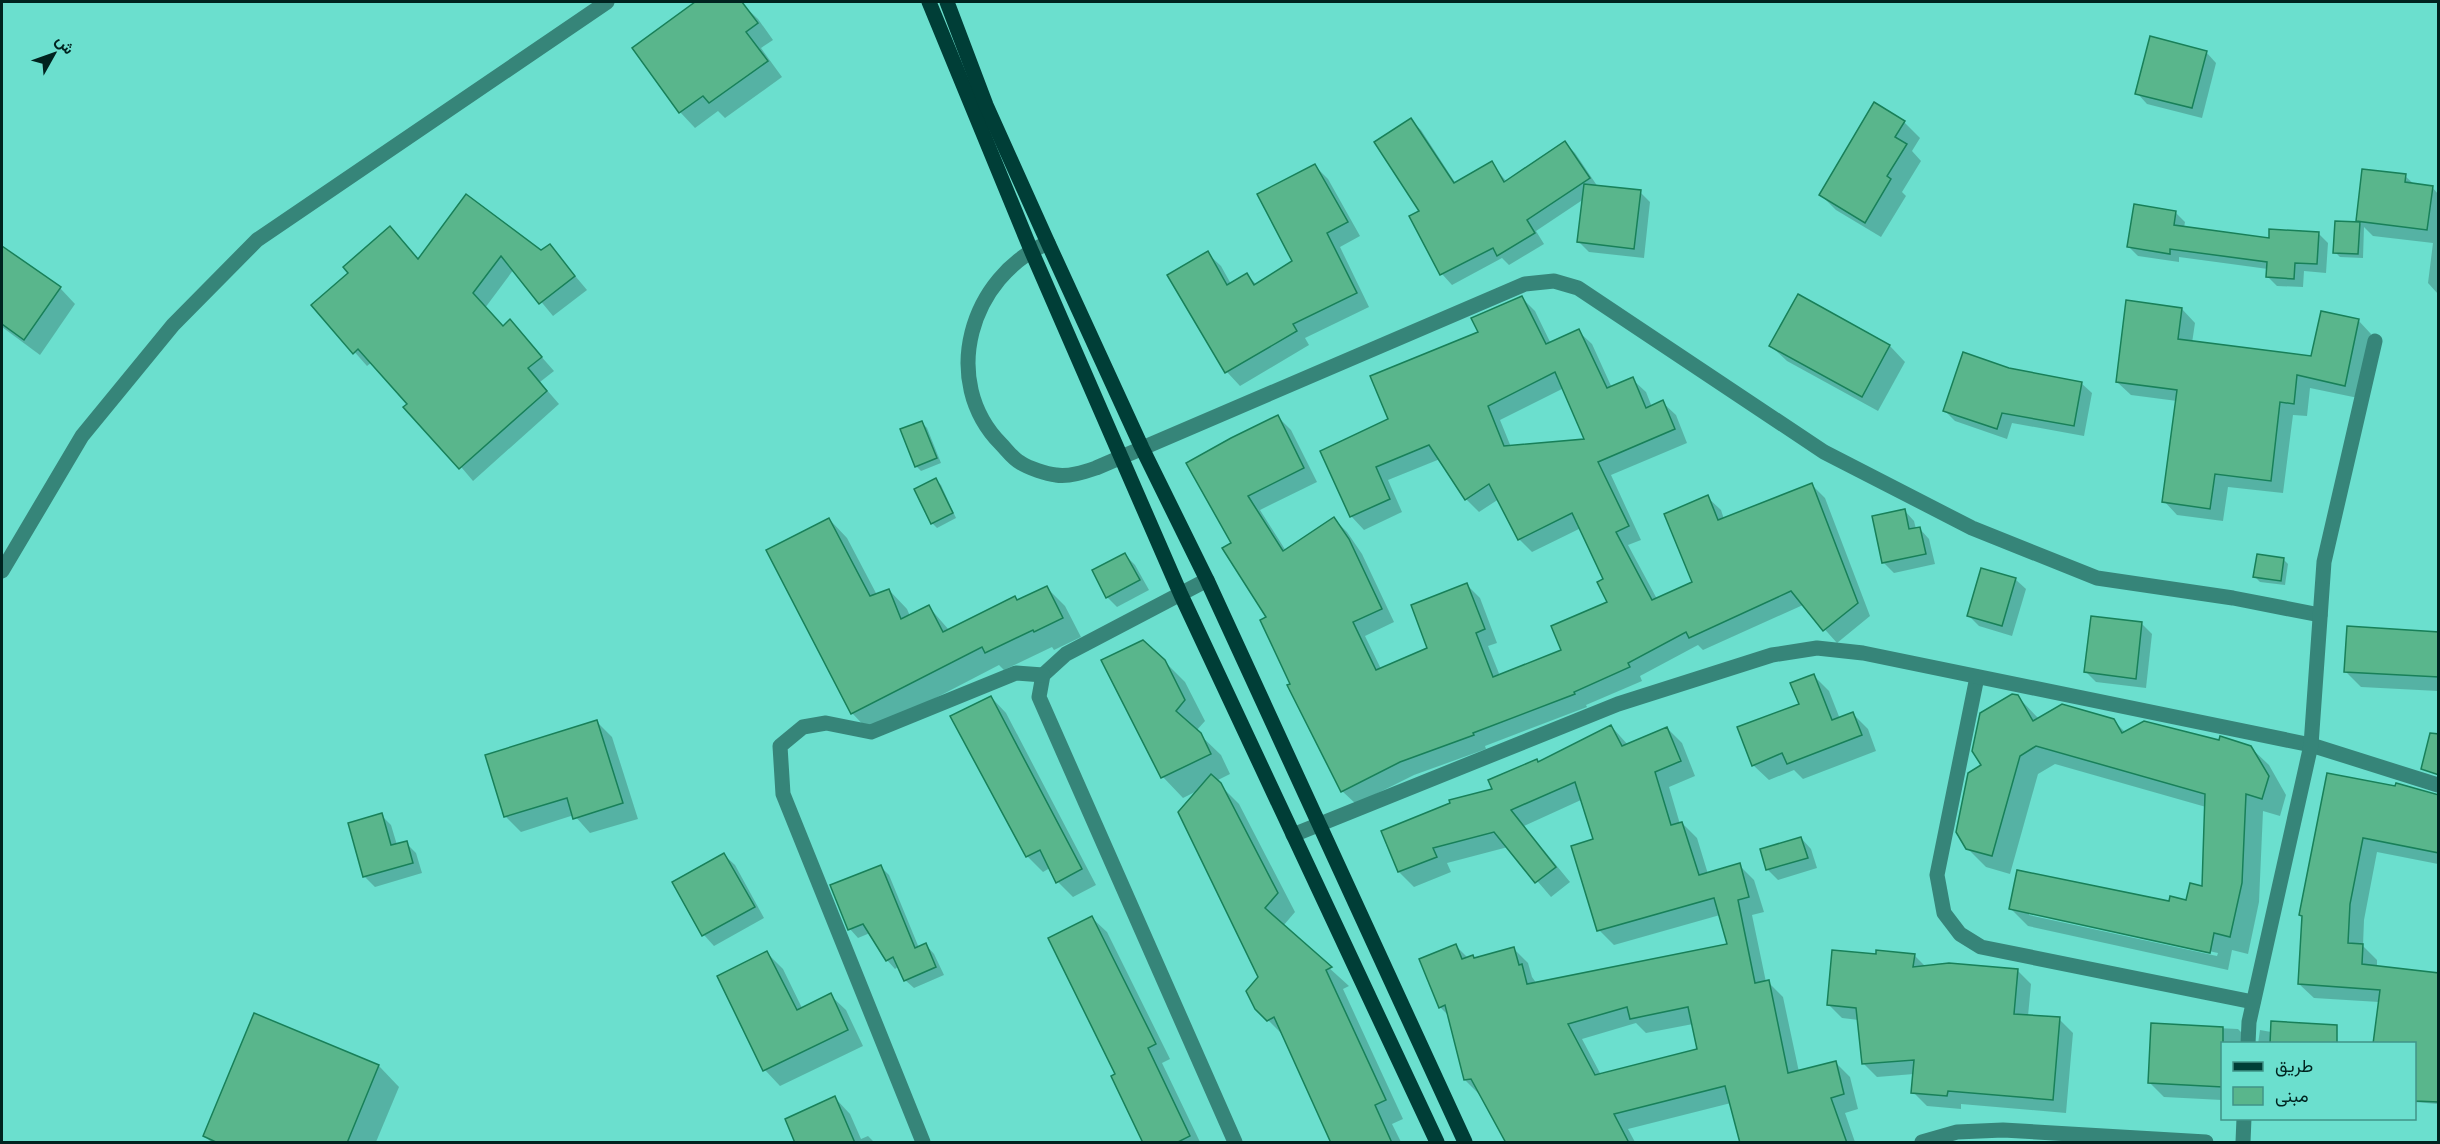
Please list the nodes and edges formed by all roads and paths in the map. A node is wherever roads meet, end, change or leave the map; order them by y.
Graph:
1 (607, 2) edge
2 (929, 2) edge
3 (947, 2) edge
4 (959, 37) junction
5 (944, 40) junction
6 (1048, 243) junction
7 (1031, 250) junction
8 (2375, 341) dead end
9 (1142, 448) junction
10 (1122, 456) junction
11 (2, 571) edge
12 (1207, 580) junction
13 (1181, 595) junction
14 (2320, 615) junction
15 (1043, 675) junction
16 (1977, 677) junction
17 (2311, 746) junction
18 (2439, 785) edge
19 (1319, 825) junction
20 (1293, 835) junction
21 (2253, 1002) junction
22 (2248, 1042) edge
23 (2244, 1120) edge
24 (1987, 1137) edge
25 (923, 1143) edge
26 (1235, 1143) edge
27 (1437, 1143) edge
28 (1465, 1143) edge
29 (1922, 1143) edge
30 (2206, 1143) edge
31 (2243, 1143) edge

1 - 11 street
2 - 5 main road
3 - 4 main road
4 - 5 main road
4 - 6 main road
5 - 7 main road
6 - 7 street
6 - 9 main road
7 - 10 main road
7 - 10 street
8 - 14 street
9 - 10 street
9 - 12 main road
9 - 14 street
10 - 13 main road
12 - 13 street
12 - 19 main road
13 - 15 street
13 - 20 main road
14 - 17 street
15 - 25 street
15 - 26 street
16 - 17 street
16 - 19 street
16 - 21 street
17 - 18 street
17 - 21 street
19 - 20 street
19 - 28 main road
20 - 27 main road
21 - 22 street
23 - 31 street
24 - 29 street
24 - 30 street

